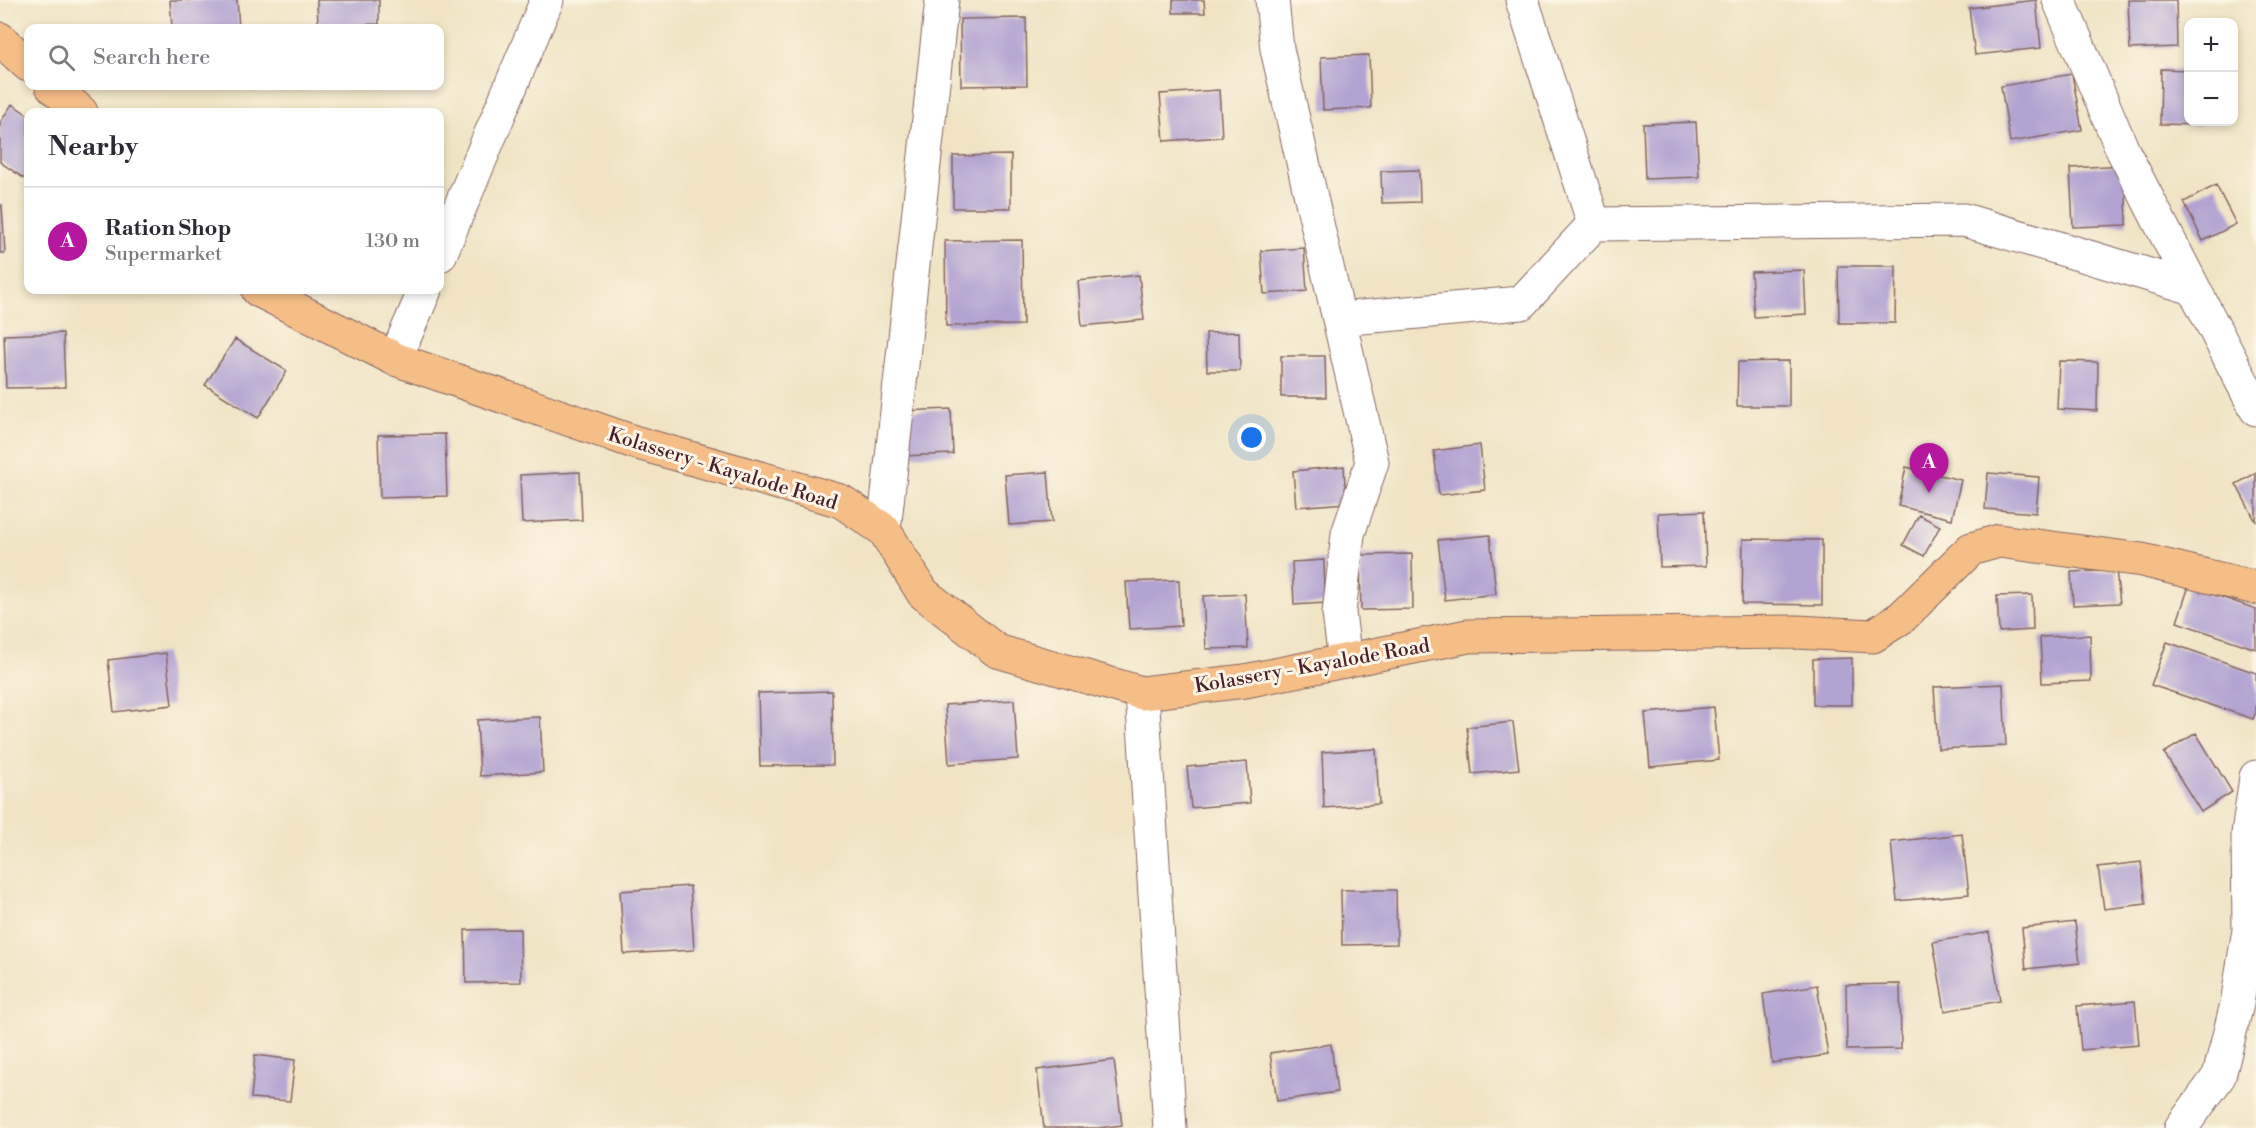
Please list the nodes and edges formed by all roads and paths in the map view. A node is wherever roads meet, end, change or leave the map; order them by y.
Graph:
1 (547, 0) edge
2 (942, 0) edge
3 (1272, 0) edge
4 (1522, 0) edge
5 (2059, 0) edge
6 (0, 39) edge
7 (24, 60) edge
8 (56, 90) edge
9 (77, 108) edge
10 (1594, 224) junction
11 (444, 245) edge
12 (2193, 288) junction
13 (266, 294) edge
14 (423, 294) edge
15 (1339, 319) junction
16 (395, 359) junction
17 (2256, 409) edge
18 (884, 530) junction
19 (2256, 588) edge
20 (1345, 661) junction
21 (1143, 693) junction
22 (2256, 777) edge
23 (2252, 860) edge
24 (1170, 1128) edge
25 (2181, 1128) edge

1 - 11 street
2 - 18 street
3 - 15 street
4 - 10 street
5 - 12 street
6 - 7 main road
8 - 9 main road
10 - 12 street
10 - 15 street
12 - 17 street
13 - 16 main road, Kolassery - Kayalode Road
14 - 16 street
15 - 20 street
16 - 18 main road, Kolassery - Kayalode Road
18 - 21 main road, Kolassery - Kayalode Road
19 - 20 main road, Kolassery - Kayalode Road
20 - 21 main road, Kolassery - Kayalode Road
21 - 24 street
22 - 23 street
23 - 25 street

